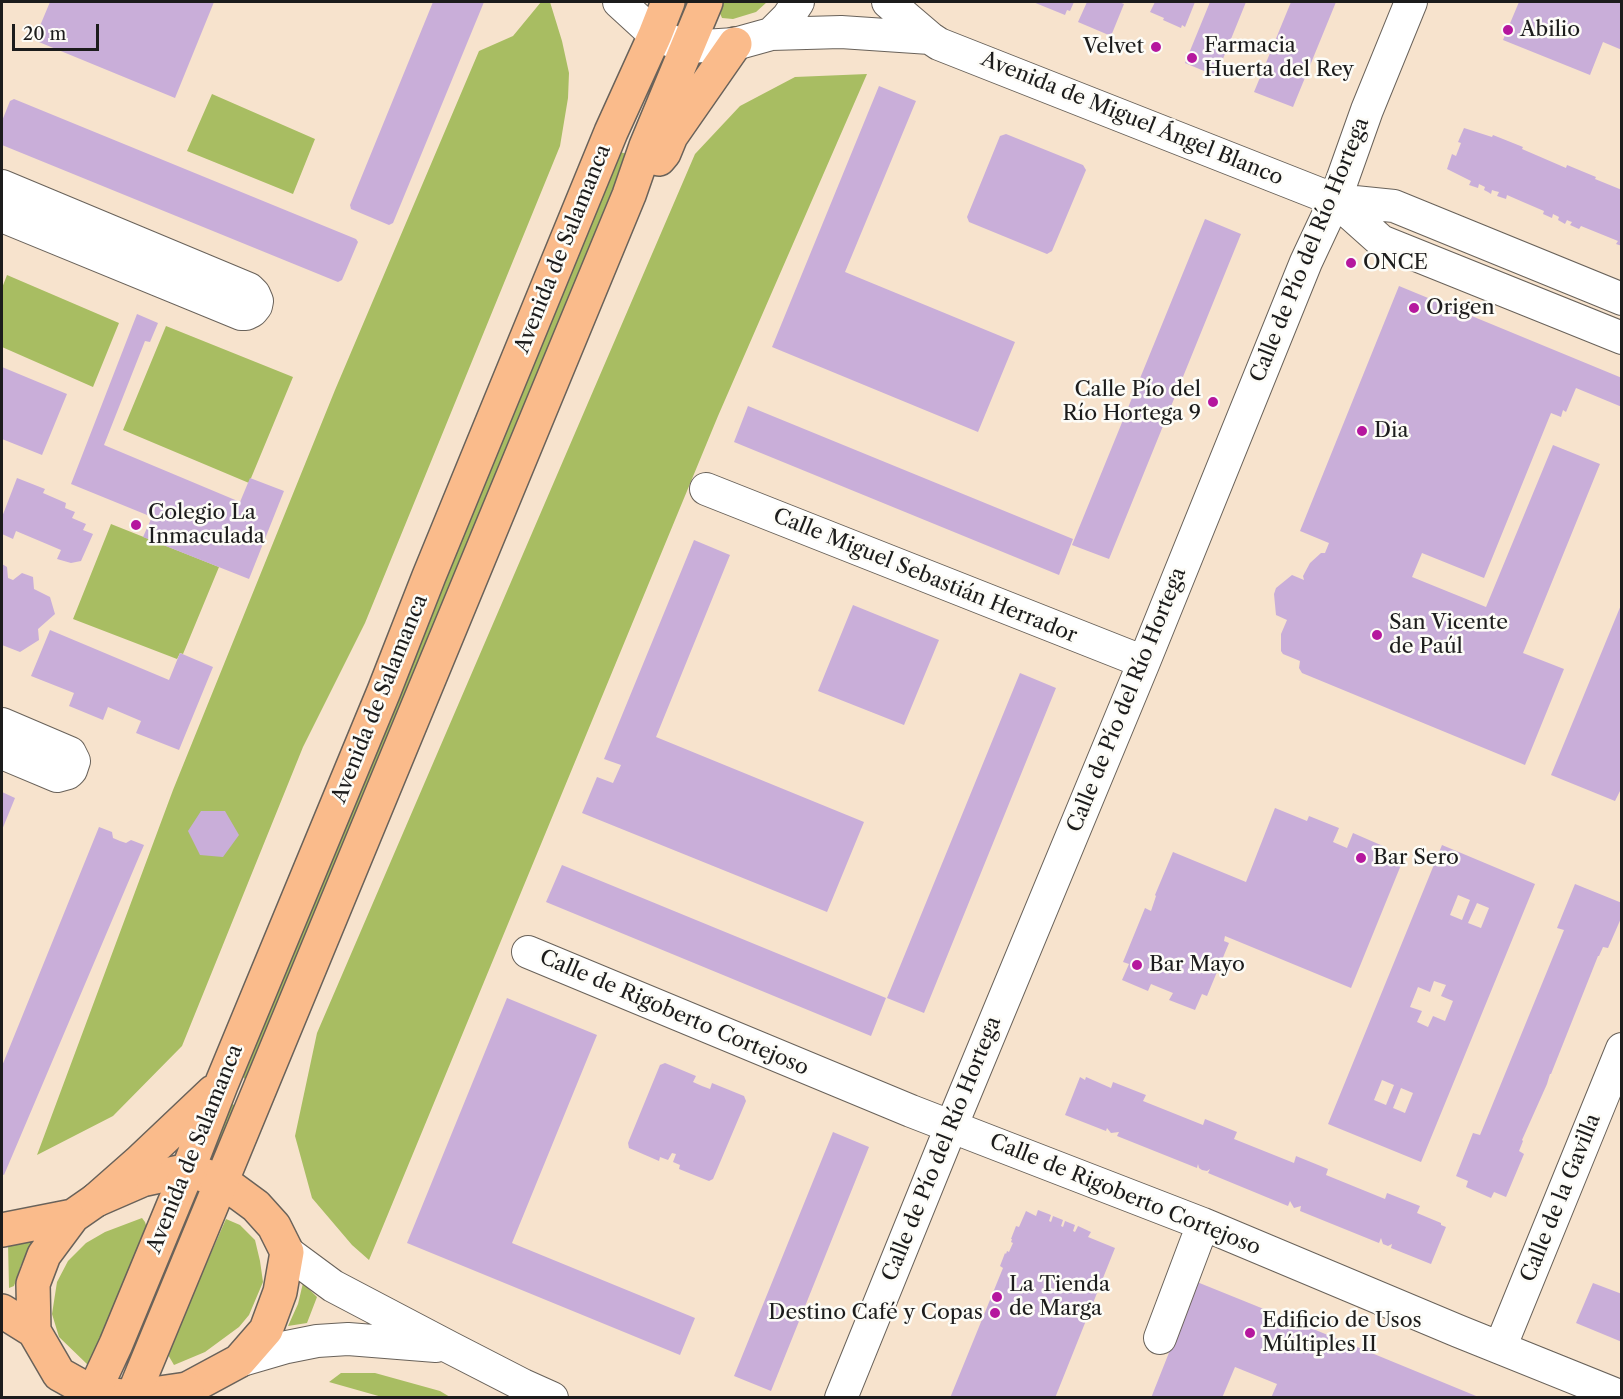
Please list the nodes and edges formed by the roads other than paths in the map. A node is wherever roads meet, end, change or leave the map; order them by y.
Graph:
1 (619, 2) edge
2 (668, 2) edge
3 (706, 2) edge
4 (798, 2) edge
5 (888, 2) edge
6 (1411, 2) edge
7 (771, 34) junction
8 (655, 35) junction
9 (930, 38) junction
10 (735, 44) junction
11 (688, 47) junction
12 (2, 186) edge
13 (629, 195) junction
14 (1335, 200) junction
15 (2, 216) edge
16 (1622, 299) edge
17 (1622, 338) edge
18 (706, 489) dead end
19 (1144, 662) junction
20 (2, 724) edge
21 (2, 753) edge
22 (528, 952) dead end
23 (1622, 1049) edge
24 (221, 1085) junction
25 (951, 1127) junction
26 (188, 1170) junction
27 (222, 1182) junction
28 (85, 1208) junction
29 (1203, 1224) junction
30 (2, 1230) edge
31 (287, 1252) junction
32 (2, 1311) edge
33 (34, 1331) junction
34 (1160, 1338) dead end
35 (449, 1347) junction
36 (1500, 1348) junction
37 (239, 1361) junction
38 (521, 1391) edge
39 (182, 1393) edge
40 (92, 1395) edge
41 (132, 1397) edge
42 (1622, 1397) edge
43 (552, 1398) edge
44 (841, 1398) edge

1 - 8 street
2 - 8 main road, Avenida de Salamanca
3 - 11 main road, Avenida de Salamanca
4 - 7 street
5 - 9 street, Avenida de Miguel Ángel Blanco
6 - 14 street, Calle de Pío del Río Hortega
7 - 9 street, Avenida de Miguel Ángel Blanco
7 - 10 street, Avenida de Miguel Ángel Blanco
8 - 11 street
8 - 24 main road, Avenida de Salamanca
9 - 14 street, Avenida de Miguel Ángel Blanco
10 - 11 street, Avenida de Miguel Ángel Blanco
10 - 13 main road
11 - 13 main road, Avenida de Salamanca
12 - 15 street
13 - 27 main road, Avenida de Salamanca
14 - 16 street, Avenida de Miguel Ángel Blanco
14 - 17 street, Avenida de Miguel Ángel Blanco
14 - 19 street, Calle de Pío del Río Hortega
18 - 19 street, Calle Miguel Sebastián Herrador
19 - 25 street, Calle de Pío del Río Hortega
20 - 21 street
22 - 25 street, Calle de Rigoberto Cortejoso
23 - 36 street, Calle de la Gavilla
24 - 26 main road, Avenida de Salamanca
24 - 28 main road
25 - 29 street, Calle de Rigoberto Cortejoso
25 - 44 street, Calle de Pío del Río Hortega
26 - 27 main road
26 - 28 main road
26 - 40 main road, Avenida de Salamanca
27 - 31 main road
27 - 41 main road, Avenida de Salamanca
28 - 30 main road
28 - 33 main road
29 - 34 street
29 - 36 street, Calle de Rigoberto Cortejoso
31 - 35 street
31 - 37 main road
32 - 33 main road
33 - 40 main road
35 - 37 street
35 - 38 street
36 - 42 street, Calle de Rigoberto Cortejoso
37 - 39 main road
38 - 43 street
39 - 41 main road
40 - 41 main road

